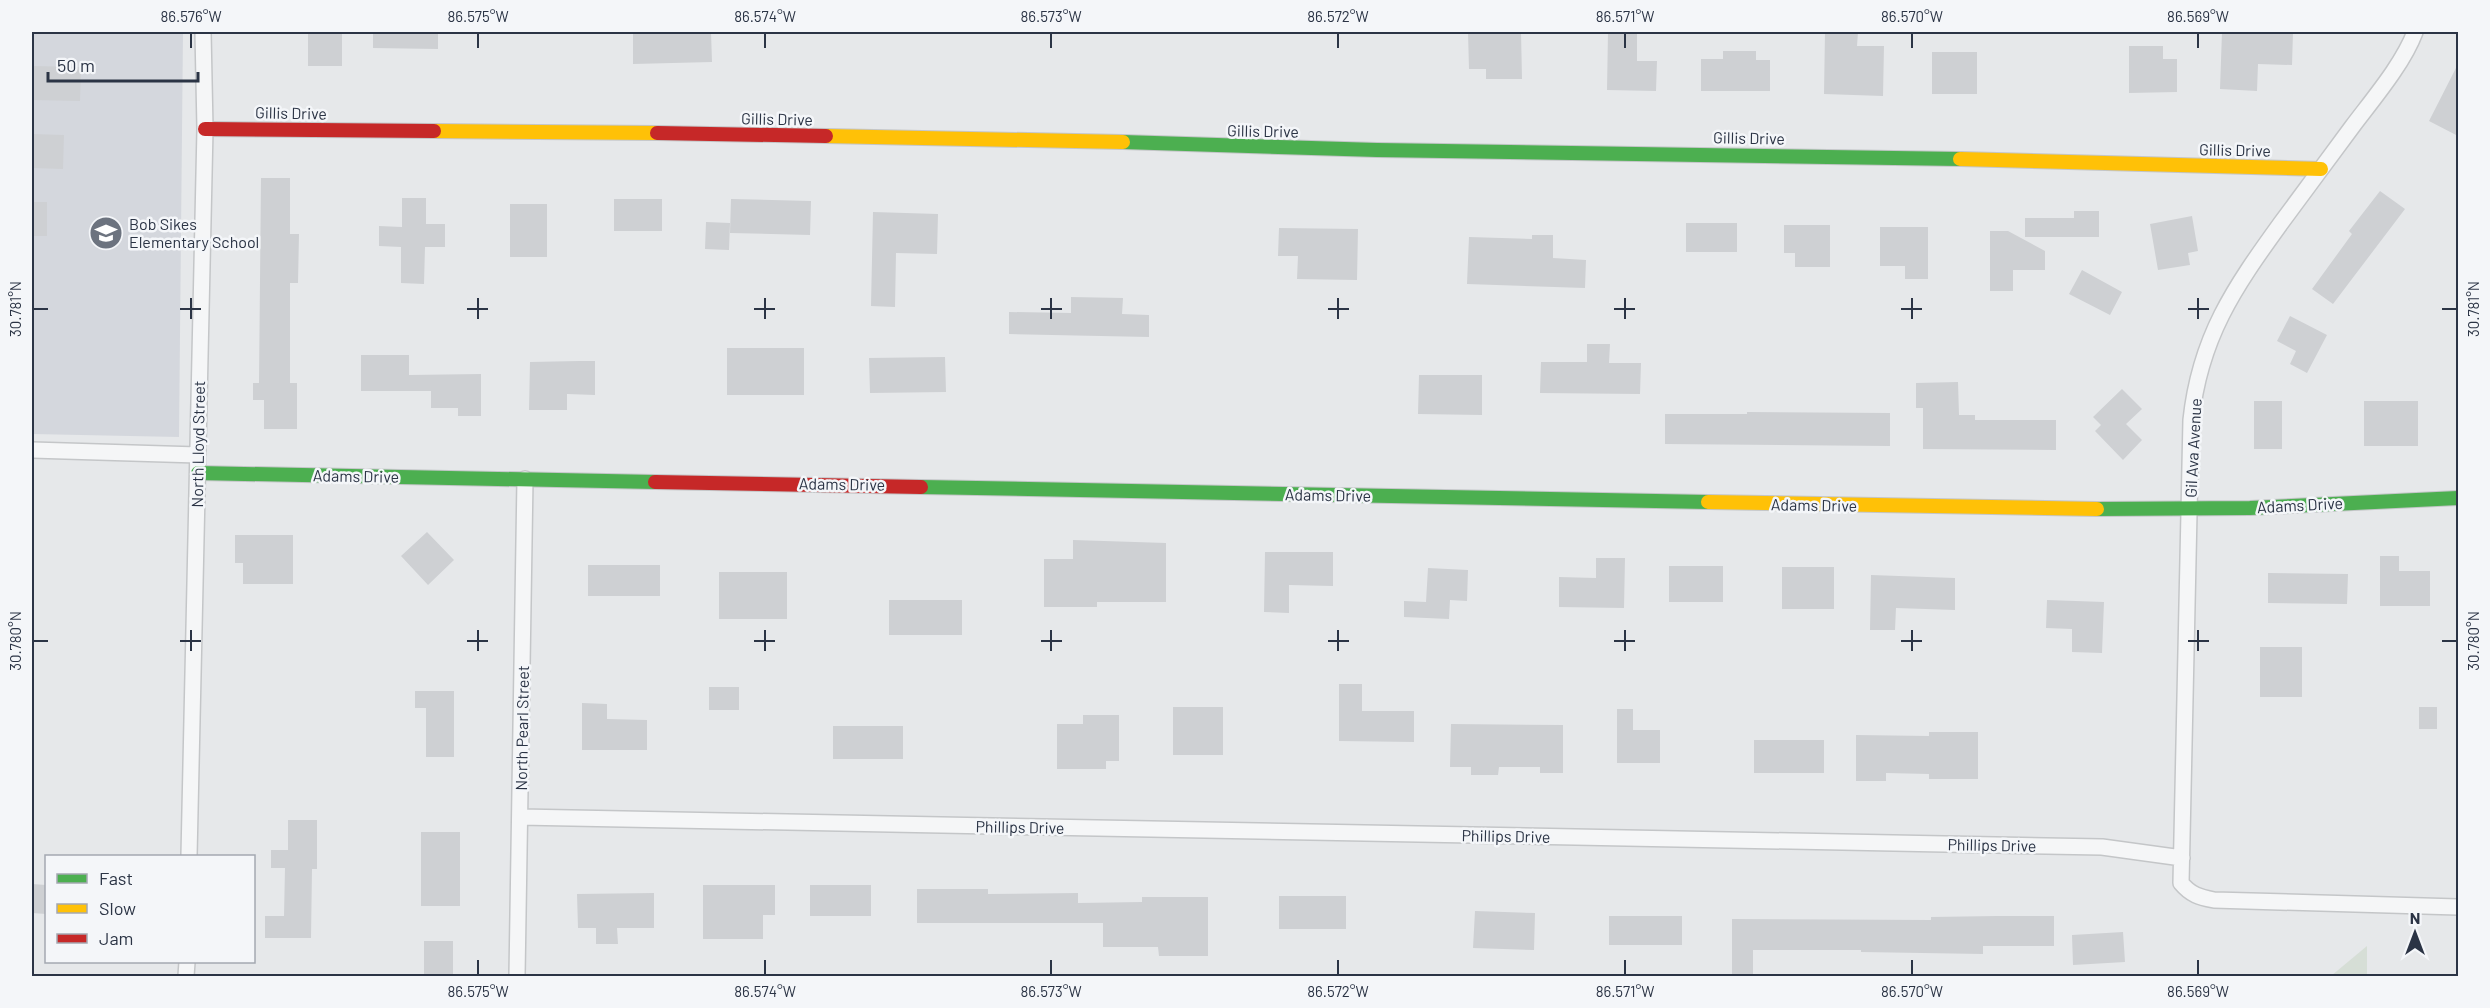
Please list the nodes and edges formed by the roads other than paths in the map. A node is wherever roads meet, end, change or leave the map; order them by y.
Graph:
1 (203, 32) edge
2 (2415, 32) edge
3 (205, 129) junction
4 (2321, 169) junction
5 (32, 450) edge
6 (198, 455) junction
7 (198, 473) junction
8 (525, 479) junction
9 (2458, 498) edge
10 (2190, 509) junction
11 (520, 817) junction
12 (189, 855) edge
13 (2182, 858) junction
14 (2458, 907) edge
15 (517, 976) edge

1 - 3 street, North Lloyd Street
2 - 4 street, Gil Ava Avenue
3 - 4 street, Gillis Drive
3 - 6 street, North Lloyd Street
4 - 10 street, Gil Ava Avenue
5 - 6 street
6 - 7 street, North Lloyd Street
7 - 8 street, Adams Drive
7 - 12 street, North Lloyd Street
8 - 10 street, Adams Drive
8 - 11 street, North Pearl Street
9 - 10 street, Adams Drive
10 - 13 street, Gil Ava Avenue
11 - 13 street, Phillips Drive
11 - 15 street, North Pearl Street
13 - 14 street

